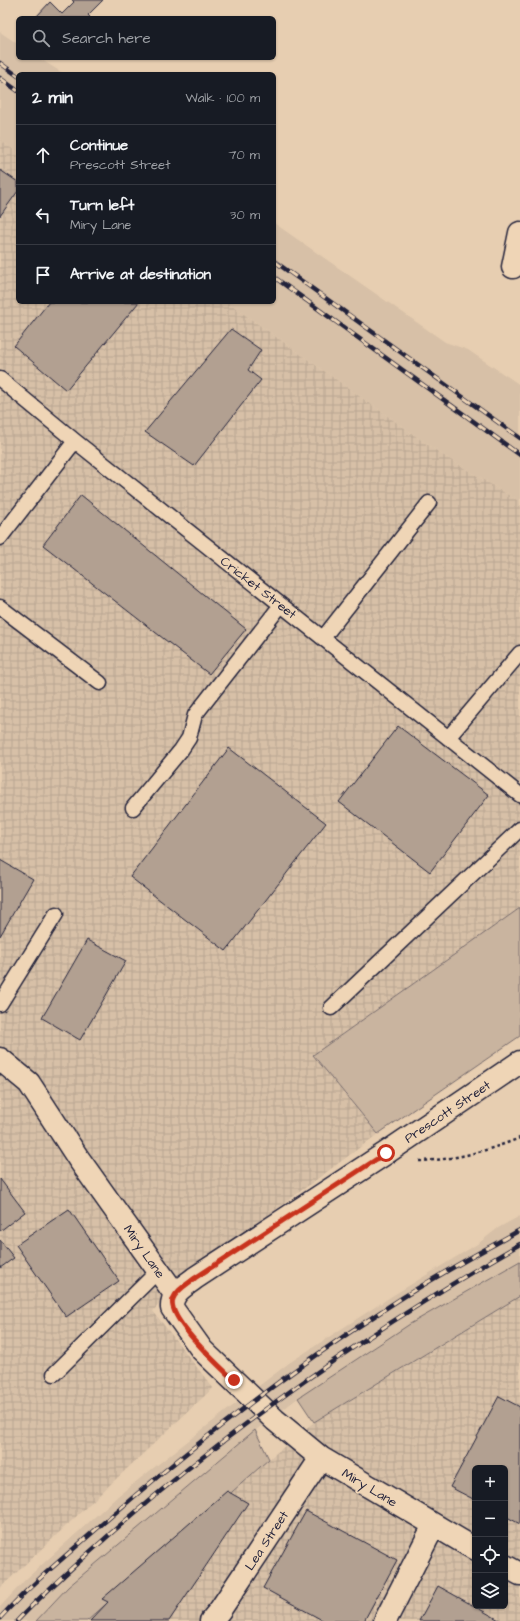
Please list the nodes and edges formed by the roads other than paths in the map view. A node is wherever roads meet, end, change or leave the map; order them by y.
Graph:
1 (520, 233) edge
2 (513, 267) dead end
3 (0, 378) edge
4 (75, 441) junction
5 (429, 503) dead end
6 (0, 538) edge
7 (281, 605) junction
8 (0, 607) edge
9 (323, 638) junction
10 (520, 653) edge
11 (100, 683) dead end
12 (448, 738) junction
13 (520, 795) edge
14 (134, 808) dead end
15 (520, 829) edge
16 (56, 914) dead end
17 (0, 1004) edge
18 (331, 1008) dead end
19 (0, 1059) edge
20 (520, 1062) edge
21 (158, 1271) junction
22 (175, 1294) junction
23 (54, 1374) dead end
24 (321, 1458) junction
25 (434, 1525) junction
26 (472, 1547) edge
27 (508, 1568) edge
28 (520, 1574) edge
29 (211, 1621) edge
30 (385, 1621) edge

1 - 2 street
3 - 4 lane, Cricket Street
4 - 6 lane
4 - 7 lane, Cricket Street
5 - 9 lane
7 - 9 lane, Cricket Street
7 - 14 lane
8 - 11 lane
9 - 12 lane, Cricket Street
10 - 12 lane
12 - 13 lane, Cricket Street
15 - 18 lane
16 - 17 lane
19 - 21 street, Miry Lane
20 - 22 street, Prescott Street
21 - 22 street, Miry Lane
21 - 23 lane
22 - 24 street, Miry Lane
24 - 25 street, Miry Lane
24 - 29 street, Lea Street
25 - 26 street, Miry Lane
25 - 30 street
27 - 28 street

